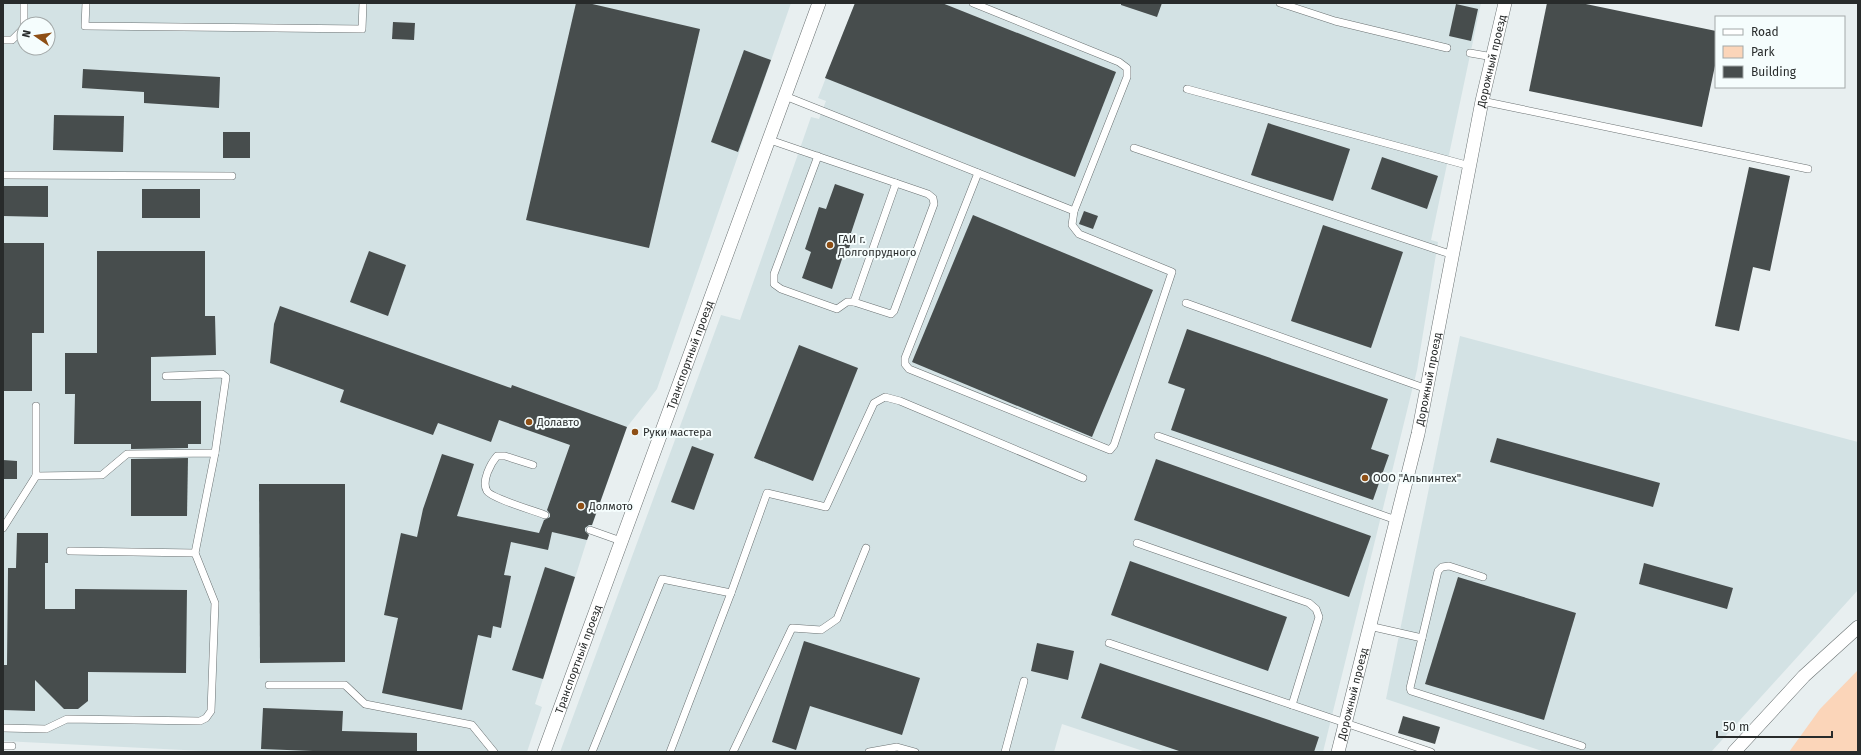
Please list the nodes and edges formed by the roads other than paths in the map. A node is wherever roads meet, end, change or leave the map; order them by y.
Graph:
1 (24, 3) edge
2 (86, 3) edge
3 (363, 3) edge
4 (819, 3) edge
5 (973, 3) edge
6 (1280, 3) edge
7 (1505, 3) edge
8 (24, 16) edge
9 (16, 36) edge
10 (3, 40) edge
11 (1447, 48) dead end
12 (1470, 53) dead end
13 (1492, 58) junction
14 (1187, 89) dead end
15 (785, 96) junction
16 (1482, 101) junction
17 (770, 140) junction
18 (1134, 148) dead end
19 (818, 156) junction
20 (1470, 166) junction
21 (1808, 169) dead end
22 (978, 173) junction
23 (3, 175) edge
24 (232, 176) dead end
25 (896, 183) junction
26 (1074, 211) junction
27 (1453, 255) junction
28 (854, 302) junction
29 (1186, 303) dead end
30 (166, 376) dead end
31 (1427, 389) junction
32 (36, 406) dead end
33 (1158, 436) dead end
34 (215, 453) junction
35 (533, 465) dead end
36 (36, 476) junction
37 (1083, 478) dead end
38 (545, 515) dead end
39 (1396, 520) junction
40 (3, 528) edge
41 (590, 530) dead end
42 (621, 541) junction
43 (1137, 543) dead end
44 (866, 548) dead end
45 (70, 551) dead end
46 (195, 553) junction
47 (1483, 577) dead end
48 (731, 593) junction
49 (1369, 626) junction
50 (1858, 627) edge
51 (1422, 638) junction
52 (1109, 644) dead end
53 (1024, 681) dead end
54 (269, 685) dead end
55 (1292, 705) junction
56 (1345, 722) junction
57 (3, 728) edge
58 (3, 746) edge
59 (12, 746) dead end
60 (1582, 746) dead end
61 (1410, 748) edge
62 (494, 752) edge
63 (544, 752) edge
64 (592, 752) edge
65 (670, 752) edge
66 (733, 752) edge
67 (869, 752) edge
68 (915, 752) edge
69 (1005, 752) edge
70 (1338, 752) edge
71 (1431, 752) edge
72 (1734, 752) edge

1 - 8 lane
2 - 3 lane
4 - 15 street, Транспортный проезд
5 - 26 lane
6 - 11 lane
7 - 13 street, Дорожный проезд
9 - 10 lane
12 - 13 lane
13 - 16 street, Дорожный проезд
14 - 20 lane
15 - 17 street, Транспортный проезд
15 - 22 lane
16 - 20 street, Дорожный проезд
16 - 21 lane
17 - 19 lane
17 - 42 street, Транспортный проезд
18 - 27 lane
19 - 25 lane
19 - 28 lane
20 - 27 street, Дорожный проезд
22 - 26 lane
22 - 26 lane
23 - 24 lane
25 - 28 lane
25 - 28 lane
27 - 31 street, Дорожный проезд
29 - 31 lane
30 - 34 lane
31 - 39 street, Дорожный проезд
32 - 36 lane
33 - 39 lane
34 - 36 lane
34 - 46 lane
35 - 38 lane
36 - 40 lane
37 - 48 lane
39 - 49 street, Дорожный проезд
41 - 42 lane
42 - 63 street, Транспортный проезд
43 - 55 lane
44 - 66 lane
45 - 46 lane
46 - 57 lane
47 - 51 lane
48 - 64 lane
48 - 65 lane
49 - 51 lane
49 - 56 street, Дорожный проезд
50 - 72 street
51 - 60 lane
52 - 55 lane
53 - 69 lane
54 - 62 lane
55 - 56 lane
56 - 61 lane
56 - 70 street, Дорожный проезд
58 - 59 lane
61 - 71 lane
67 - 68 lane

